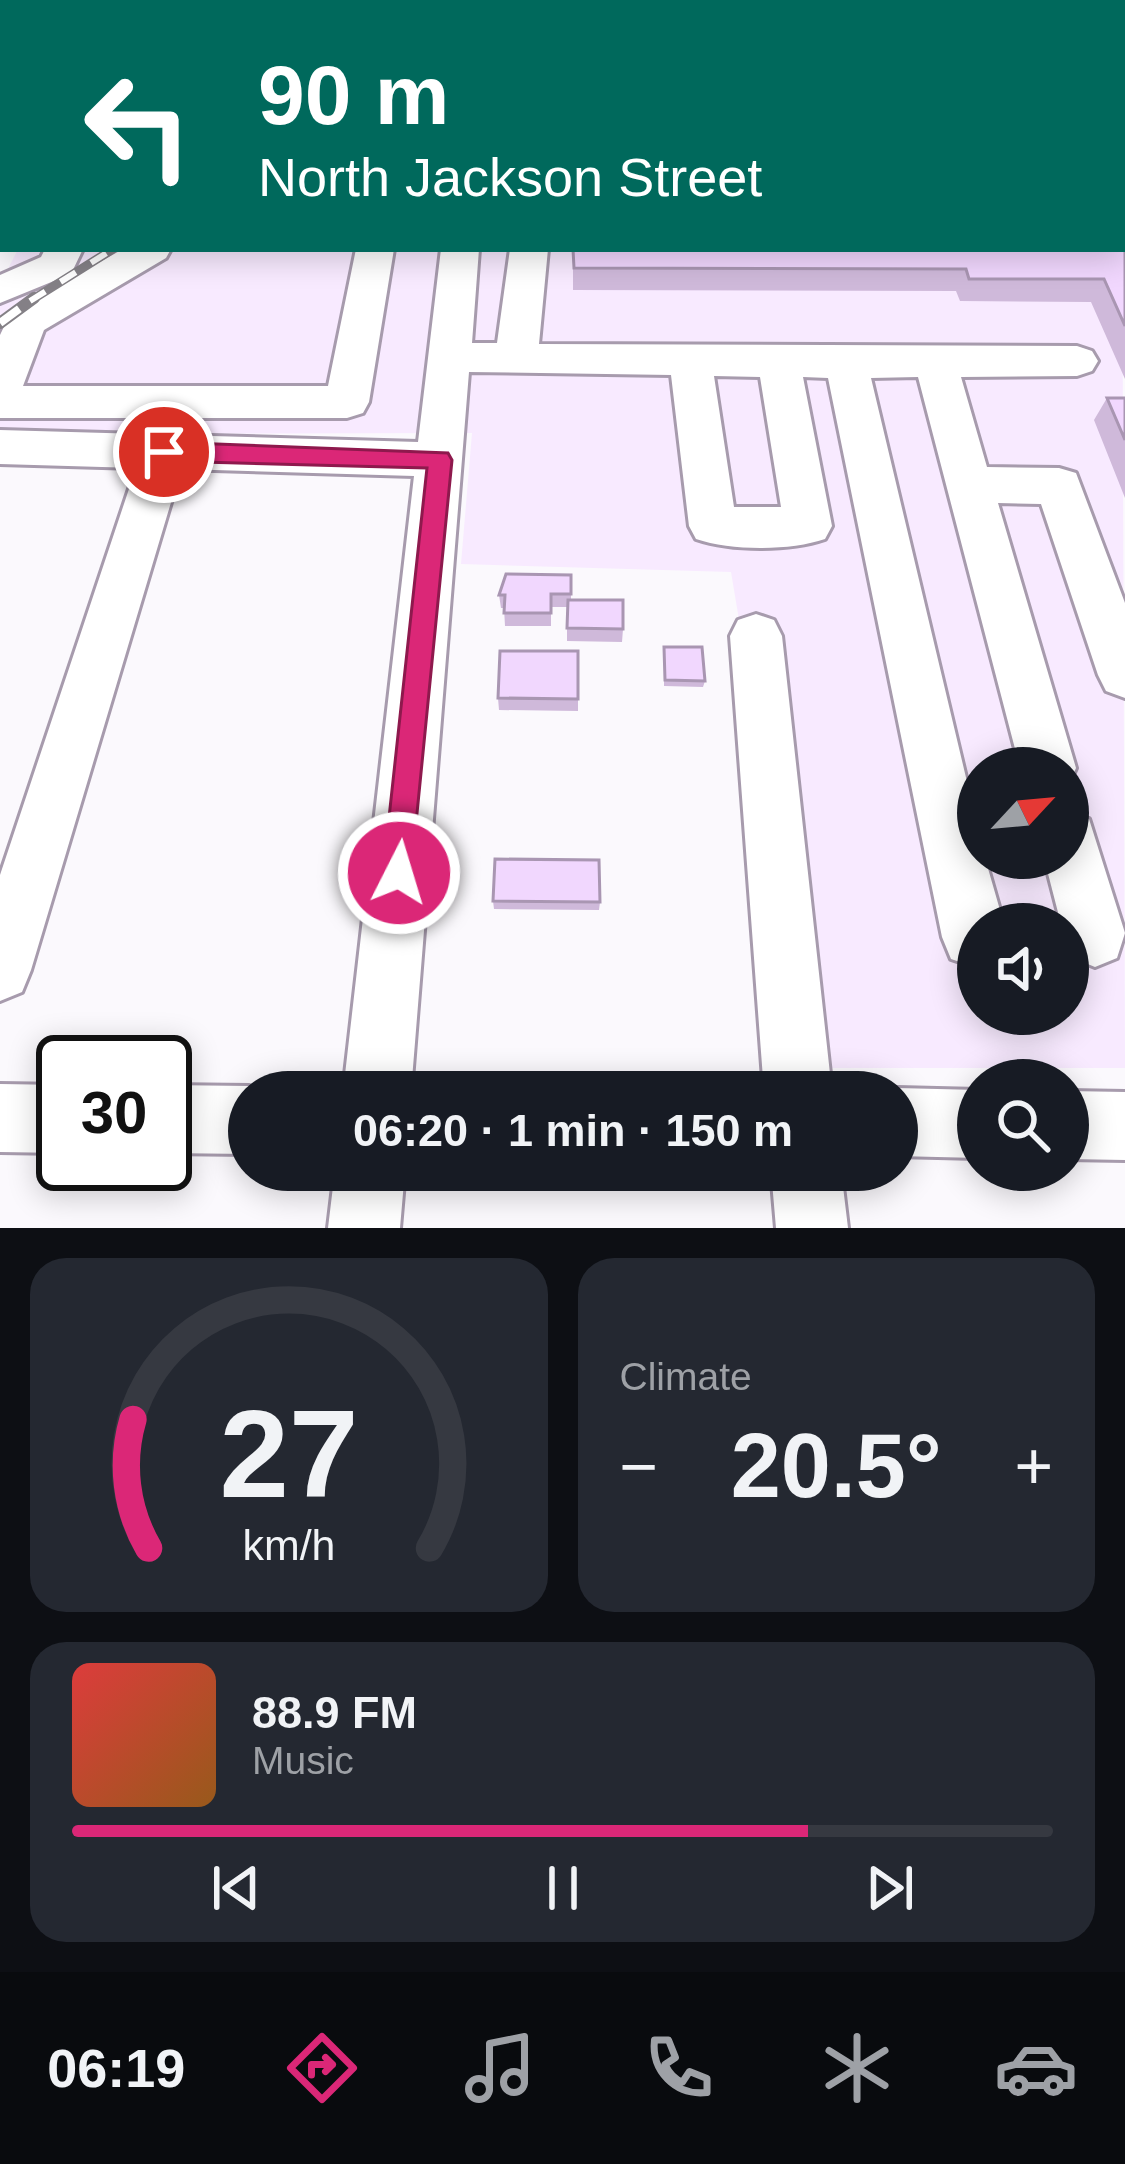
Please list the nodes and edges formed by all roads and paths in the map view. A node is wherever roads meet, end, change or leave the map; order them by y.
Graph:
1 (63, 252) edge
2 (147, 252) edge
3 (529, 252) edge
4 (459, 254) edge
5 (375, 256) edge
6 (0, 290) edge
7 (449, 357) junction
8 (515, 358) junction
9 (691, 361) junction
10 (778, 362) junction
11 (935, 362) junction
12 (1077, 362) dead end
13 (846, 363) junction
14 (0, 389) edge
15 (0, 402) edge
16 (0, 447) edge
17 (164, 452) junction
18 (440, 460) junction
19 (969, 484) junction
20 (756, 636) dead end
21 (1125, 675) edge
22 (1042, 747) edge
23 (1080, 879) edge
24 (965, 903) edge
25 (1096, 936) edge
26 (0, 970) edge
27 (379, 1071) edge
28 (796, 1071) edge
29 (0, 1118) edge
30 (36, 1118) edge
31 (192, 1119) edge
32 (228, 1120) edge
33 (918, 1123) edge
34 (957, 1123) edge
35 (1089, 1125) edge
36 (1125, 1126) edge
37 (368, 1191) edge
38 (808, 1191) edge
39 (364, 1228) edge
40 (812, 1228) edge

1 - 6 street
2 - 14 street
3 - 8 street
4 - 5 street
4 - 7 street
5 - 15 street
7 - 8 street
7 - 18 street
8 - 9 street
9 - 10 street
9 - 10 street
10 - 13 street
11 - 12 street
11 - 13 street
11 - 19 street
13 - 24 street
16 - 17 street
17 - 18 street
17 - 26 street
18 - 27 street
19 - 21 street
19 - 22 street
20 - 28 street
23 - 25 street
29 - 30 street
31 - 32 street
33 - 34 street
35 - 36 street
37 - 39 street
38 - 40 street

